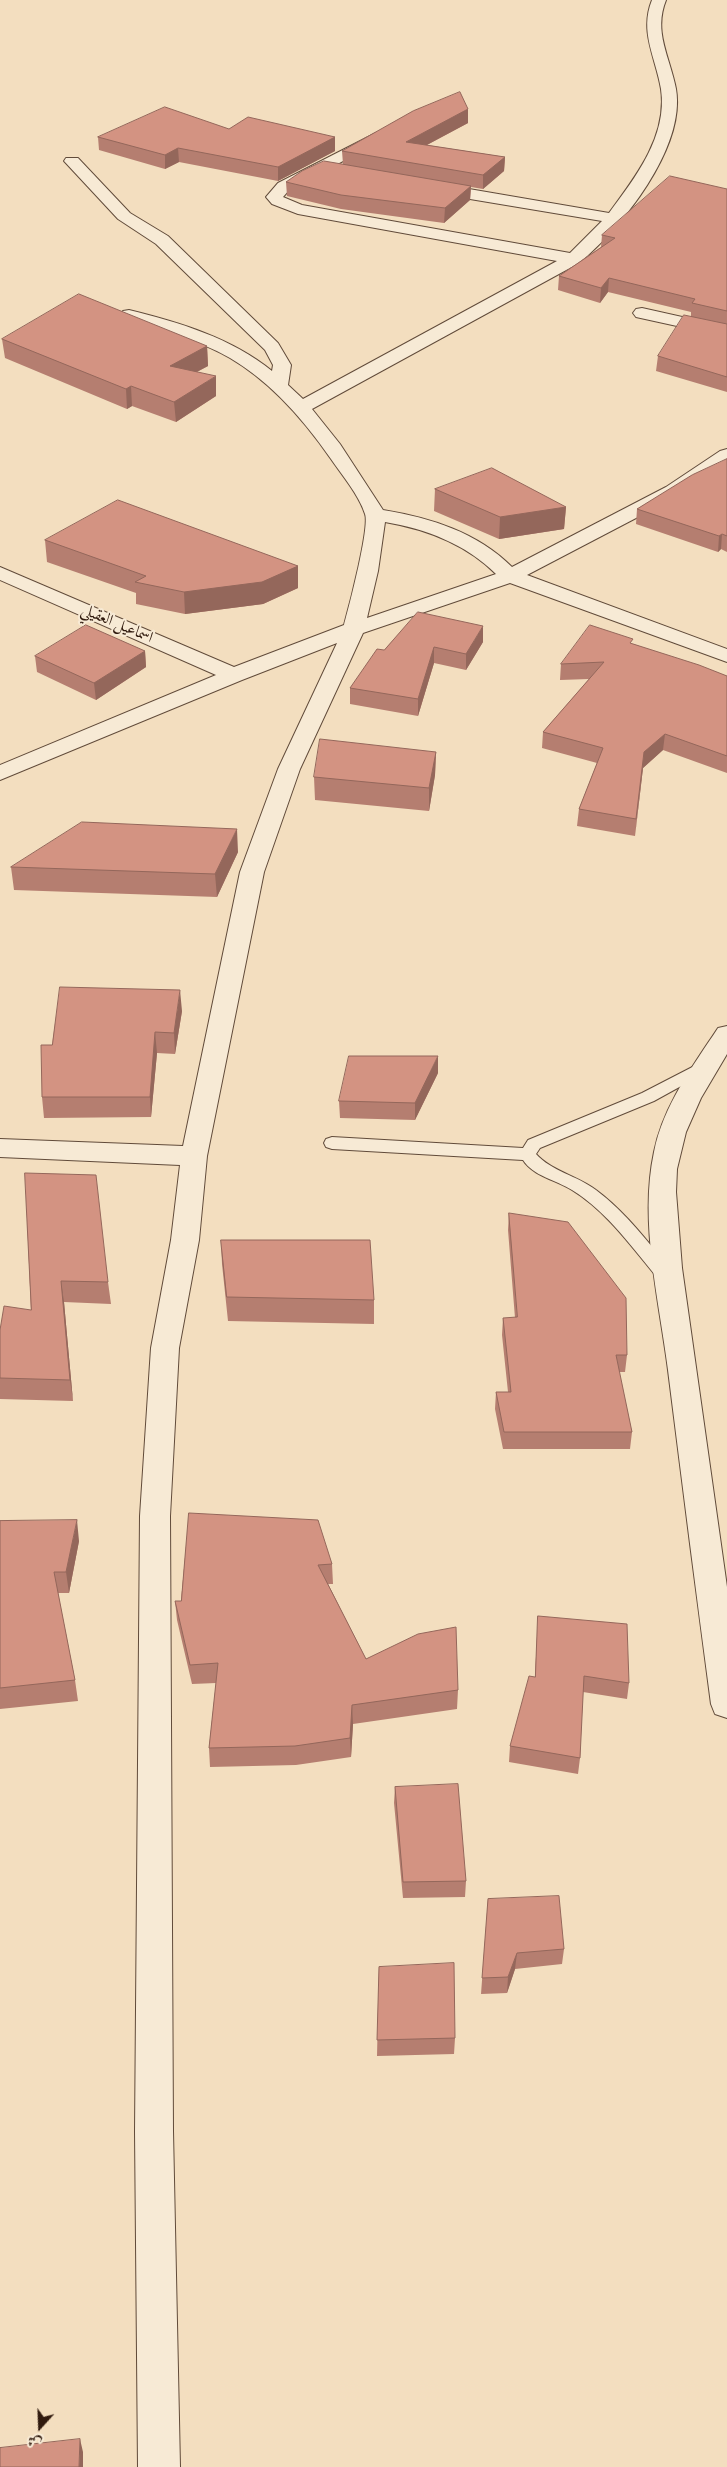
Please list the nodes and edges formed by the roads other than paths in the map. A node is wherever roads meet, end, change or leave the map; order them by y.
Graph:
1 (659, 0) edge
2 (387, 132) edge
3 (72, 161) dead end
4 (322, 168) junction
5 (348, 172) edge
6 (414, 184) edge
7 (612, 218) junction
8 (573, 259) junction
9 (642, 313) dead end
10 (129, 315) edge
11 (727, 332) edge
12 (278, 387) junction
13 (300, 408) junction
14 (727, 455) edge
15 (376, 515) junction
16 (0, 573) edge
17 (510, 576) junction
18 (354, 630) junction
19 (727, 656) edge
20 (234, 675) junction
21 (0, 773) edge
22 (727, 1034) edge
23 (708, 1064) junction
24 (332, 1143) dead end
25 (0, 1148) edge
26 (528, 1154) junction
27 (194, 1156) junction
28 (670, 1280) junction
29 (727, 1704) edge
30 (159, 2467) edge

1 - 7 street
2 - 4 street
3 - 12 street
4 - 5 street
4 - 8 street
6 - 7 street
7 - 8 street
8 - 13 street
9 - 11 street
10 - 12 street
12 - 13 street
13 - 15 street
14 - 17 street
15 - 17 street
15 - 18 street
16 - 20 street, اسماعيل العقيلي
17 - 18 street
17 - 19 street
18 - 20 street
18 - 27 street
20 - 21 street
22 - 23 street
23 - 26 lane
23 - 28 street
24 - 26 lane
25 - 27 street
26 - 28 lane
27 - 30 street
28 - 29 street

